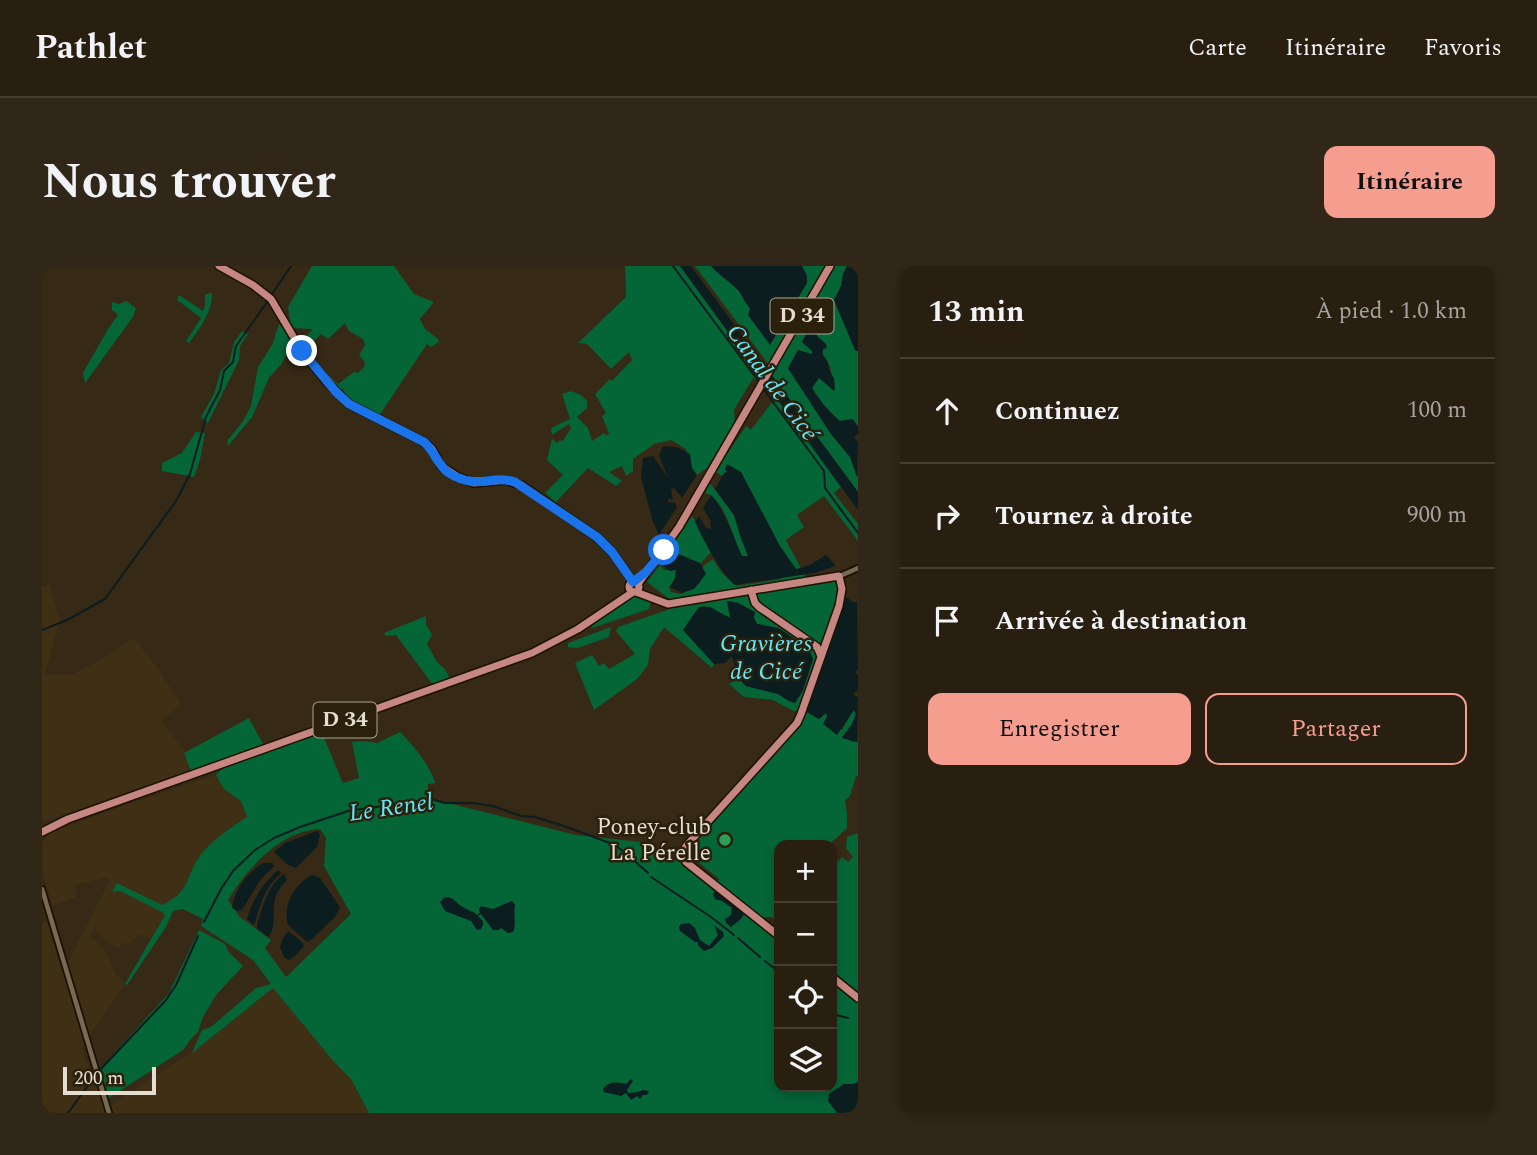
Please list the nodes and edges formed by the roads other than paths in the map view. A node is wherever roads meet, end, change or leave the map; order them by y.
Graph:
1 (219, 266) edge
2 (830, 266) edge
3 (858, 568) edge
4 (839, 576) junction
5 (634, 587) junction
6 (751, 590) junction
7 (821, 647) junction
8 (68, 819) junction
9 (42, 825) edge
10 (42, 832) edge
11 (42, 889) edge
12 (774, 932) edge
13 (837, 981) edge
14 (858, 998) edge
15 (109, 1113) edge

1 - 5 main road
2 - 5 main road, D 34
3 - 4 street
4 - 6 main road
4 - 7 main road
5 - 6 main road
5 - 8 main road, D 34
6 - 7 main road
7 - 12 main road
8 - 9 main road, D 34
8 - 10 main road, D 34
11 - 15 street
13 - 14 main road

